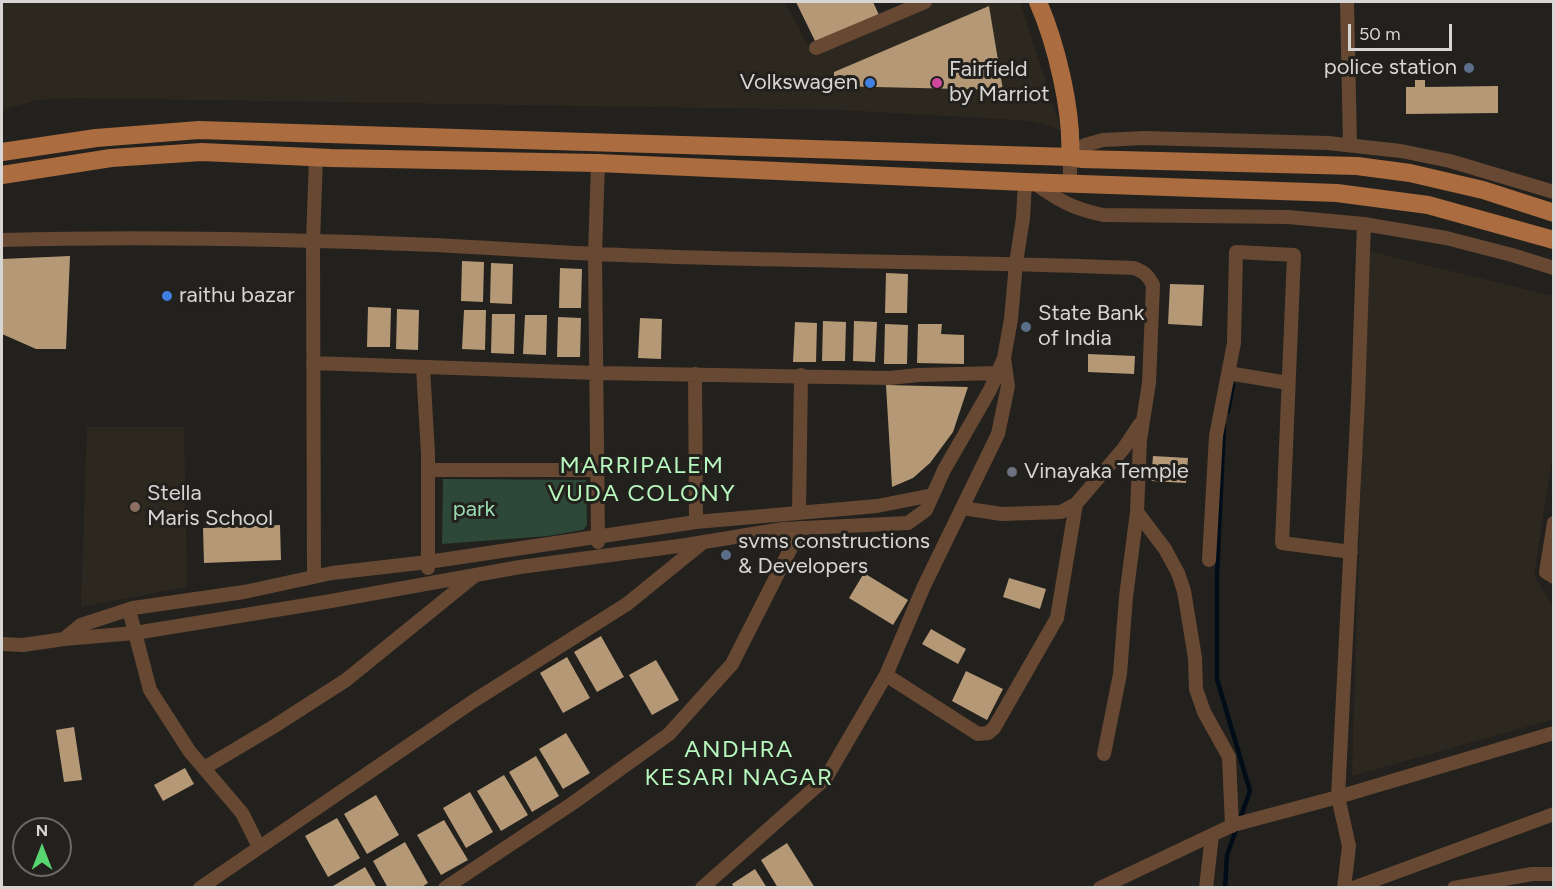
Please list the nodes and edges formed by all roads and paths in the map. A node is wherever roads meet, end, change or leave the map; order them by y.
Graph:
1 (925, 2) edge
2 (1038, 2) edge
3 (1347, 2) edge
4 (816, 48) dead end
5 (1350, 144) junction
6 (2, 152) edge
7 (316, 157) junction
8 (1070, 157) junction
9 (598, 163) junction
10 (2, 175) edge
11 (1029, 182) junction
12 (1071, 183) junction
13 (1554, 192) edge
14 (1554, 202) edge
15 (1553, 213) edge
16 (1364, 224) junction
17 (2, 240) edge
18 (1554, 240) edge
19 (313, 242) junction
20 (595, 254) junction
21 (1016, 263) junction
22 (1554, 268) edge
23 (1004, 358) junction
24 (313, 363) junction
25 (423, 367) junction
26 (597, 373) junction
27 (997, 373) junction
28 (1228, 373) junction
29 (695, 374) junction
30 (801, 375) junction
31 (1288, 383) junction
32 (1143, 420) junction
33 (428, 470) junction
34 (597, 470) junction
35 (933, 495) junction
36 (1076, 504) junction
37 (962, 508) junction
38 (1137, 512) junction
39 (799, 513) junction
40 (696, 522) junction
41 (1554, 523) edge
42 (801, 528) junction
43 (598, 536) junction
44 (703, 542) junction
45 (1351, 552) junction
46 (598, 556) junction
47 (1209, 560) dead end
48 (428, 562) junction
49 (314, 577) junction
50 (474, 577) junction
51 (1554, 577) edge
52 (428, 582) junction
53 (129, 610) junction
54 (135, 633) junction
55 (64, 639) junction
56 (2, 644) edge
57 (886, 675) junction
58 (1554, 733) edge
59 (1104, 754) dead end
60 (204, 768) junction
61 (1338, 797) junction
62 (1554, 814) edge
63 (1237, 824) junction
64 (1212, 835) junction
65 (259, 847) junction
66 (1554, 874) edge
67 (200, 888) edge
68 (445, 888) edge
69 (702, 888) edge
70 (1100, 888) edge
71 (1206, 888) edge
72 (1344, 888) edge
73 (1353, 888) edge
74 (1454, 888) edge

1 - 4 street
2 - 8 main road
3 - 5 street
5 - 8 street
5 - 13 street
6 - 8 main road
7 - 9 main road
7 - 10 main road
7 - 19 street
8 - 12 street
8 - 15 main road
9 - 11 main road
9 - 20 street
11 - 12 main road
11 - 16 street
11 - 21 street
12 - 18 main road
14 - 15 street
16 - 22 street
16 - 45 street
17 - 19 street
19 - 20 street
19 - 24 street
20 - 21 street
20 - 26 street
21 - 23 street
21 - 32 street
23 - 27 street
23 - 37 street
24 - 25 street
24 - 49 street
25 - 26 street
25 - 33 street
26 - 29 street
26 - 34 street
27 - 30 street
27 - 35 street
28 - 31 street
28 - 31 street
28 - 47 street
29 - 30 street
29 - 40 street
30 - 39 street
31 - 45 street
32 - 36 street
32 - 38 street
33 - 34 street
33 - 48 street
34 - 43 street
35 - 39 street
35 - 42 street
36 - 37 street
36 - 57 street
37 - 57 street
38 - 59 street
38 - 63 street
39 - 40 street
40 - 43 street
41 - 51 street
42 - 44 street
42 - 68 street
43 - 46 street
43 - 48 street
44 - 46 street
44 - 65 street
45 - 61 street
46 - 50 street
48 - 49 street
48 - 52 street
49 - 53 street
50 - 52 street
50 - 60 street
52 - 54 street
53 - 54 street
53 - 55 street
54 - 55 street
54 - 60 street
55 - 56 street
57 - 69 street
58 - 61 street
60 - 65 street
61 - 63 street
61 - 72 street
62 - 73 street
63 - 64 street
64 - 70 street
64 - 71 street
65 - 67 street
66 - 74 street

